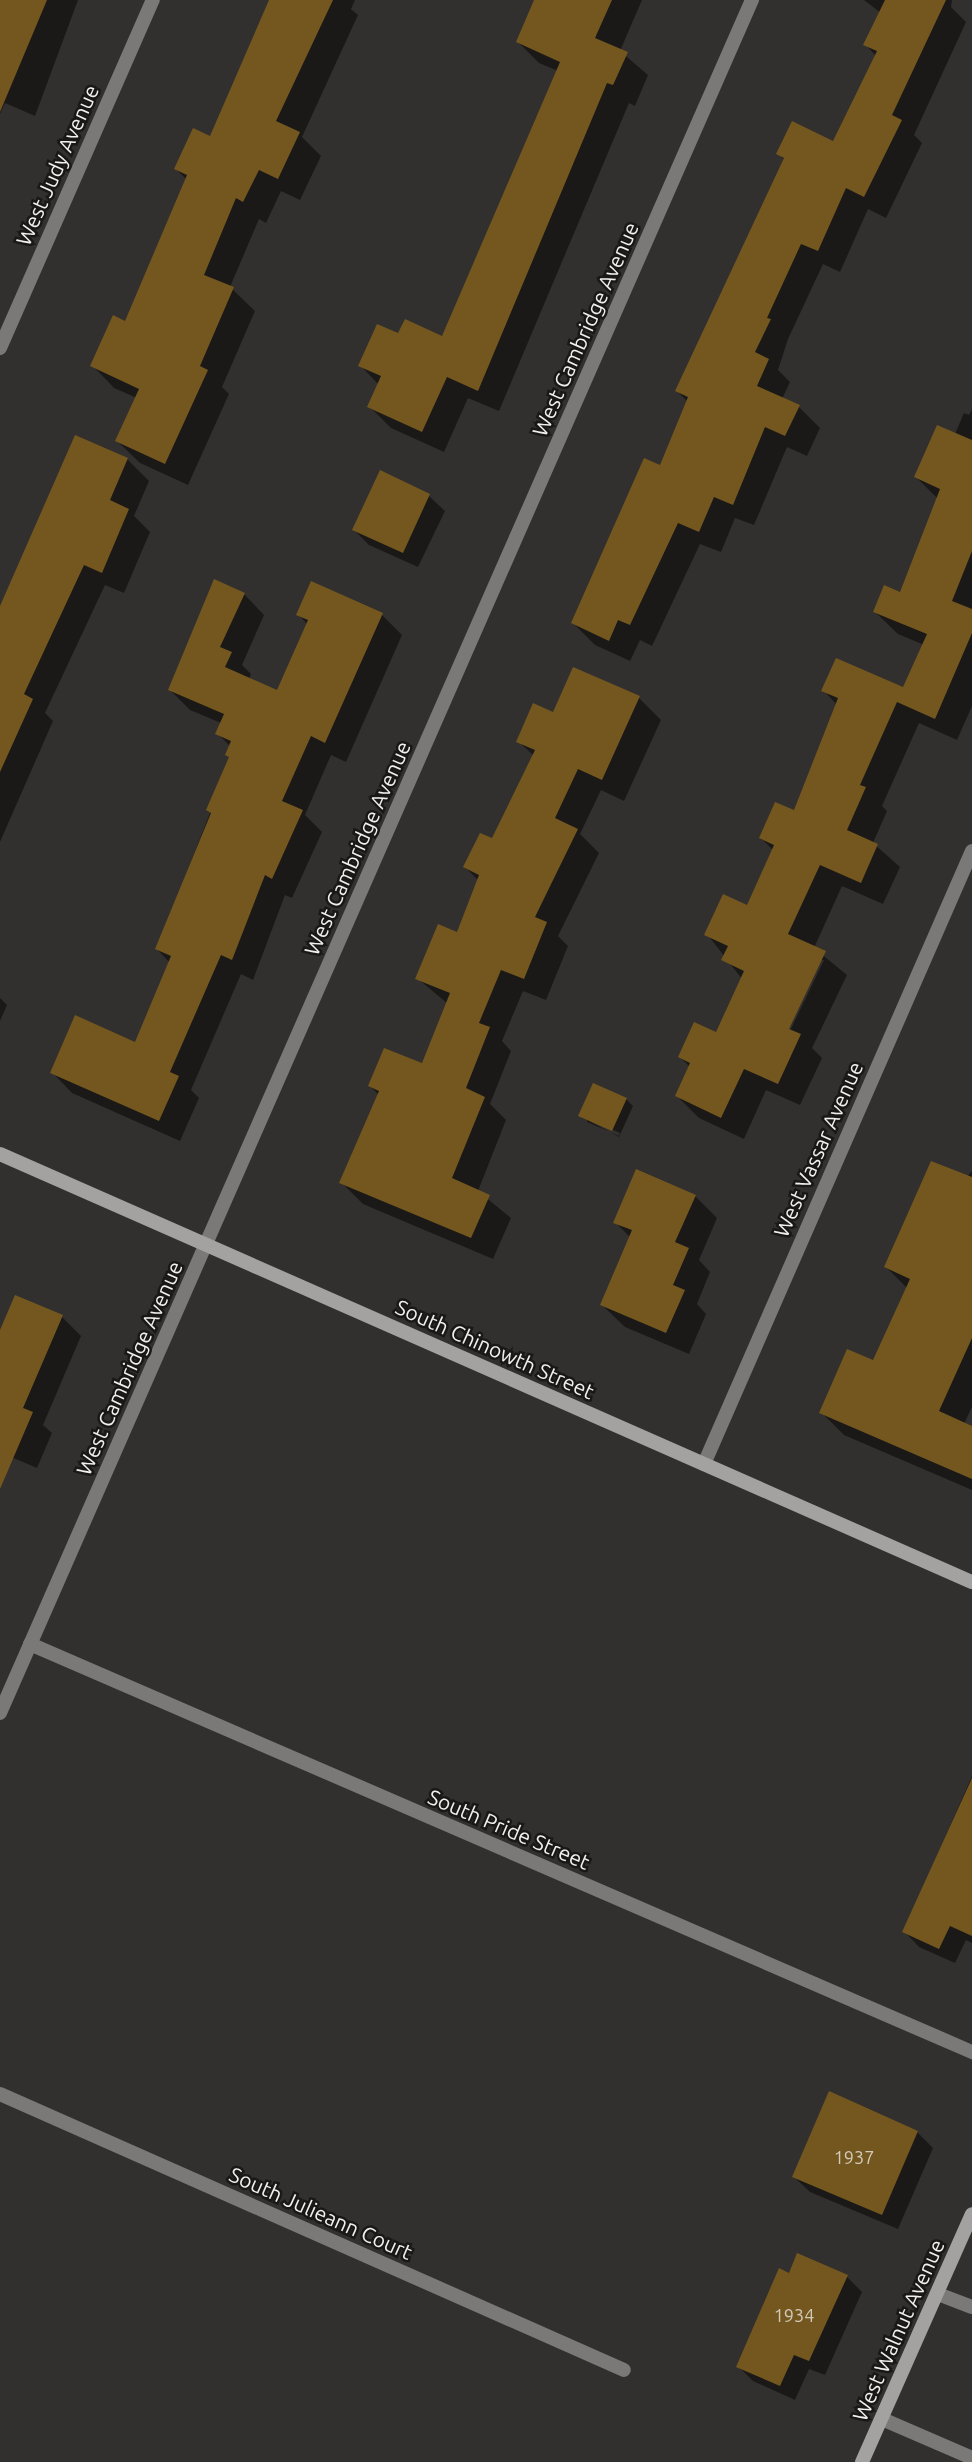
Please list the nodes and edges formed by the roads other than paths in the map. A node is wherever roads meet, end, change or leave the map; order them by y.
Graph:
1 (153, 0) edge
2 (752, 0) edge
3 (0, 348) edge
4 (972, 851) edge
5 (0, 1154) edge
6 (207, 1244) junction
7 (704, 1464) junction
8 (972, 1582) edge
9 (30, 1644) junction
10 (0, 1713) edge
11 (972, 2052) edge
12 (0, 2094) edge
13 (972, 2214) edge
14 (938, 2294) junction
15 (972, 2307) edge
16 (624, 2370) dead end
17 (881, 2419) junction
18 (972, 2458) edge
19 (862, 2462) edge

1 - 3 street, West Judy Avenue
2 - 6 street, West Cambridge Avenue
4 - 7 street, West Vassar Avenue
5 - 6 street, South Chinowth Street
6 - 7 street, South Chinowth Street
6 - 9 street, West Cambridge Avenue
7 - 8 street, South Chinowth Street
9 - 10 street, West Cambridge Avenue
9 - 11 street, South Pride Street
12 - 16 street, South Julieann Court
13 - 14 street, West Walnut Avenue
14 - 15 street
14 - 17 street, West Walnut Avenue
17 - 18 street
17 - 19 street, West Walnut Avenue

